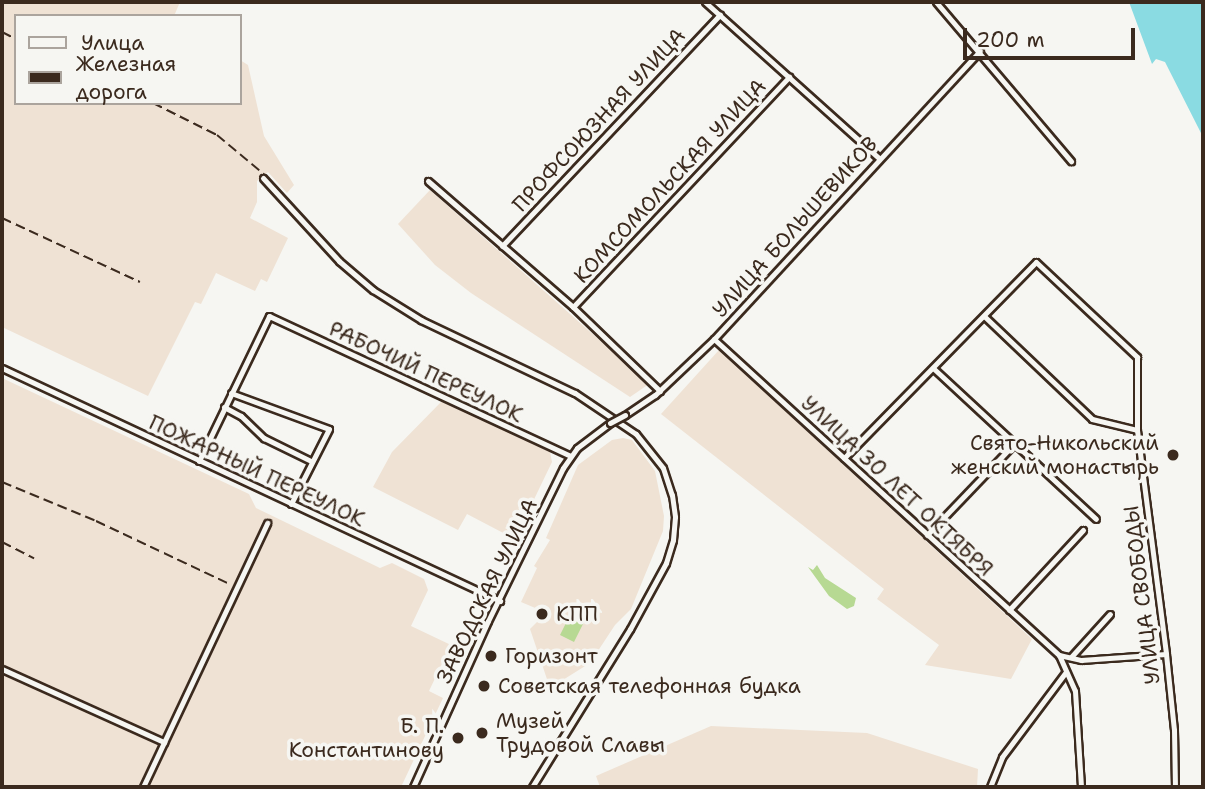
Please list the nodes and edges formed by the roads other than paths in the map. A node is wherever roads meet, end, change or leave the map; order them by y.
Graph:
1 (705, 2) edge
2 (936, 2) edge
3 (720, 15) junction
4 (980, 51) junction
5 (789, 77) junction
6 (879, 158) junction
7 (1071, 161) dead end
8 (263, 178) dead end
9 (428, 181) dead end
10 (502, 246) junction
11 (573, 307) junction
12 (984, 316) junction
13 (714, 339) junction
14 (2, 368) edge
15 (933, 368) junction
16 (660, 391) junction
17 (230, 393) junction
18 (223, 407) junction
19 (610, 424) joint
20 (1137, 429) junction
21 (1014, 444) junction
22 (570, 456) junction
23 (844, 458) junction
24 (199, 461) junction
25 (311, 461) junction
26 (291, 504) junction
27 (1096, 519) dead end
28 (267, 523) dead end
29 (1083, 530) dead end
30 (927, 535) junction
31 (500, 601) junction
32 (1009, 610) junction
33 (1110, 614) dead end
34 (1166, 654) junction
35 (1059, 655) junction
36 (1071, 657) junction
37 (2, 669) edge
38 (1065, 673) junction
39 (164, 742) junction
40 (143, 787) edge
41 (413, 787) edge
42 (532, 787) edge
43 (990, 787) edge
44 (1081, 787) edge
45 (1175, 787) edge

1 - 3 street
2 - 4 street
3 - 5 street
3 - 10 street, ПРОФСОЮЗНАЯ УЛИЦА
4 - 6 street, УЛИЦА БОЛЬШЕВИКОВ
4 - 7 street
5 - 6 street
5 - 11 street, КОМСОМОЛЬСКАЯ УЛИЦА
6 - 13 street, УЛИЦА БОЛЬШЕВИКОВ
8 - 42 street
9 - 10 street
10 - 11 street
11 - 16 street
12 - 15 street
12 - 20 street
12 - 20 street, УЛИЦА СВОБОДЫ
13 - 16 street, УЛИЦА БОЛЬШЕВИКОВ
13 - 23 street, УЛИЦА 30 ЛЕТ ОКТЯБРЯ
14 - 24 street, ПОЖАРНЫЙ ПЕРЕУЛОК
15 - 21 street
15 - 23 street
16 - 19 street, УЛИЦА БОЛЬШЕВИКОВ, bridge
17 - 18 street
17 - 22 street, РАБОЧИЙ ПЕРЕУЛОК
17 - 25 street
18 - 24 street
18 - 25 street
19 - 22 street, ЗАВОДСКАЯ УЛИЦА
20 - 34 street, УЛИЦА СВОБОДЫ
21 - 27 street
21 - 30 street
22 - 31 street, ЗАВОДСКАЯ УЛИЦА
23 - 30 street, УЛИЦА 30 ЛЕТ ОКТЯБРЯ
24 - 26 street, ПОЖАРНЫЙ ПЕРЕУЛОК
25 - 26 street
26 - 31 street, ПОЖАРНЫЙ ПЕРЕУЛОК
28 - 39 street
29 - 32 street
30 - 32 street, УЛИЦА 30 ЛЕТ ОКТЯБРЯ
31 - 41 street, ЗАВОДСКАЯ УЛИЦА
32 - 35 street, УЛИЦА 30 ЛЕТ ОКТЯБРЯ
33 - 36 street
34 - 36 street
34 - 45 street, УЛИЦА СВОБОДЫ
35 - 36 street
35 - 38 street
37 - 39 street
38 - 43 street
38 - 44 street
39 - 40 street

